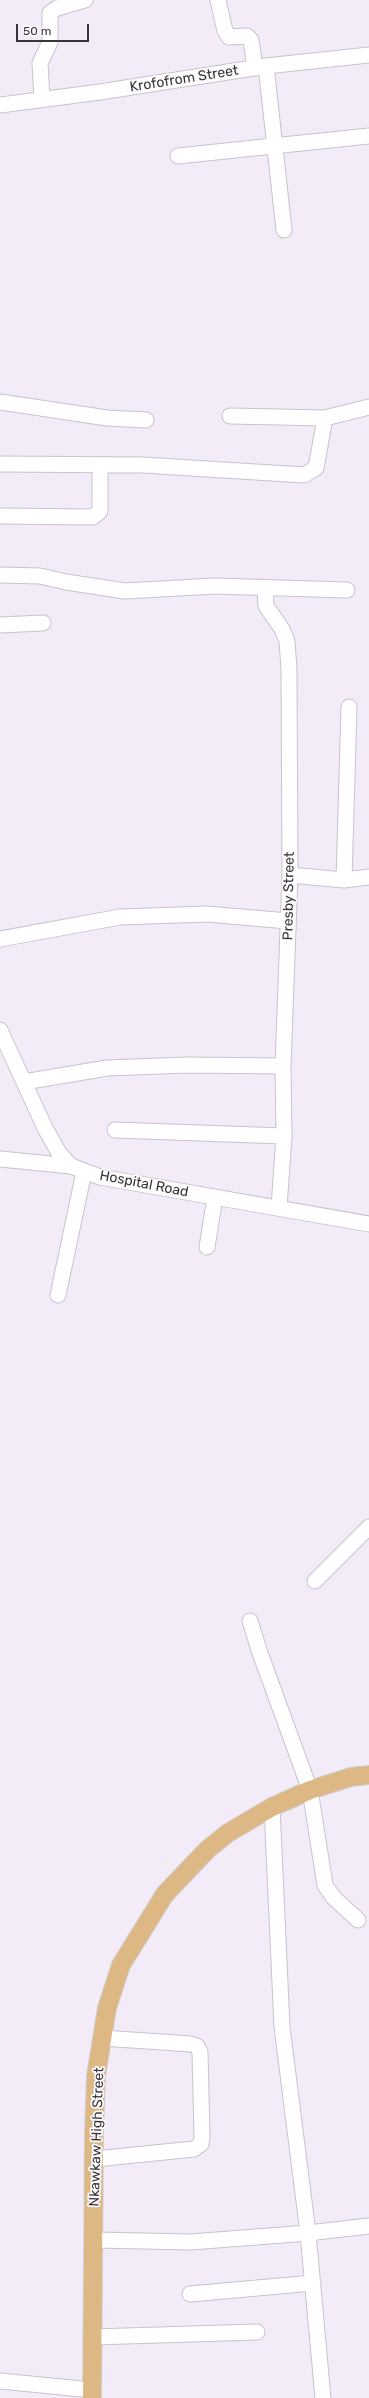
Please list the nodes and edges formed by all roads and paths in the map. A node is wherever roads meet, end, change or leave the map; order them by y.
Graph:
1 (84, 0) edge
2 (218, 0) edge
3 (368, 57) edge
4 (260, 67) junction
5 (42, 99) junction
6 (0, 105) edge
7 (369, 136) edge
8 (276, 144) junction
9 (178, 156) dead end
10 (284, 230) dead end
11 (0, 402) edge
12 (369, 407) edge
13 (230, 416) dead end
14 (325, 418) junction
15 (146, 420) dead end
16 (0, 464) edge
17 (100, 465) junction
18 (0, 516) edge
19 (0, 575) edge
20 (265, 589) junction
21 (347, 590) dead end
22 (43, 623) dead end
23 (0, 625) edge
24 (349, 707) dead end
25 (290, 875) junction
26 (369, 877) edge
27 (344, 880) junction
28 (288, 921) junction
29 (0, 939) edge
30 (0, 1030) edge
31 (284, 1066) junction
32 (24, 1082) junction
33 (115, 1130) dead end
34 (284, 1136) junction
35 (0, 1159) edge
36 (78, 1169) junction
37 (215, 1197) junction
38 (279, 1208) junction
39 (369, 1224) edge
40 (207, 1247) dead end
41 (58, 1295) dead end
42 (369, 1527) edge
43 (315, 1581) dead end
44 (250, 1621) dead end
45 (369, 1776) edge
46 (310, 1790) junction
47 (272, 1807) junction
48 (358, 1920) dead end
49 (102, 2038) junction
50 (95, 2159) junction
51 (369, 2226) edge
52 (308, 2233) junction
53 (94, 2240) junction
54 (313, 2282) junction
55 (190, 2294) dead end
56 (257, 2332) dead end
57 (93, 2337) junction
58 (0, 2380) edge
59 (92, 2394) edge
60 (323, 2398) edge

1 - 5 street
2 - 4 street
3 - 4 street, Krofofrom Street
4 - 5 street, Krofofrom Street
4 - 8 street
5 - 6 street, Krofofrom Street
7 - 8 street
8 - 9 street
8 - 10 street
11 - 15 street
12 - 14 street
13 - 14 street
14 - 17 street
16 - 17 street
17 - 18 street
19 - 20 street
20 - 21 street
20 - 25 street, Presby Street
22 - 23 street
24 - 27 street
25 - 27 street
25 - 28 street, Presby Street
26 - 27 street
28 - 29 street
28 - 31 street, Presby Street
30 - 32 street
31 - 32 street
31 - 34 street, Presby Street
32 - 36 street
33 - 34 street
34 - 38 street, Presby Street
35 - 36 street, Hospital Road
36 - 37 street, Hospital Road
36 - 41 street
37 - 38 street, Hospital Road
37 - 40 street
38 - 39 street, Hospital Road
42 - 43 street
44 - 46 street
45 - 46 main road, Nkawkaw High Street
46 - 47 main road, Nkawkaw High Street
46 - 48 street
47 - 49 main road, Nkawkaw High Street
47 - 52 street
49 - 50 main road, Nkawkaw High Street
49 - 50 street
50 - 53 main road, Nkawkaw High Street
51 - 52 street
52 - 53 street
52 - 54 street
53 - 57 main road, Nkawkaw High Street
54 - 55 street
54 - 60 street
56 - 57 street
57 - 59 main road, Nkawkaw High Street
58 - 59 street

